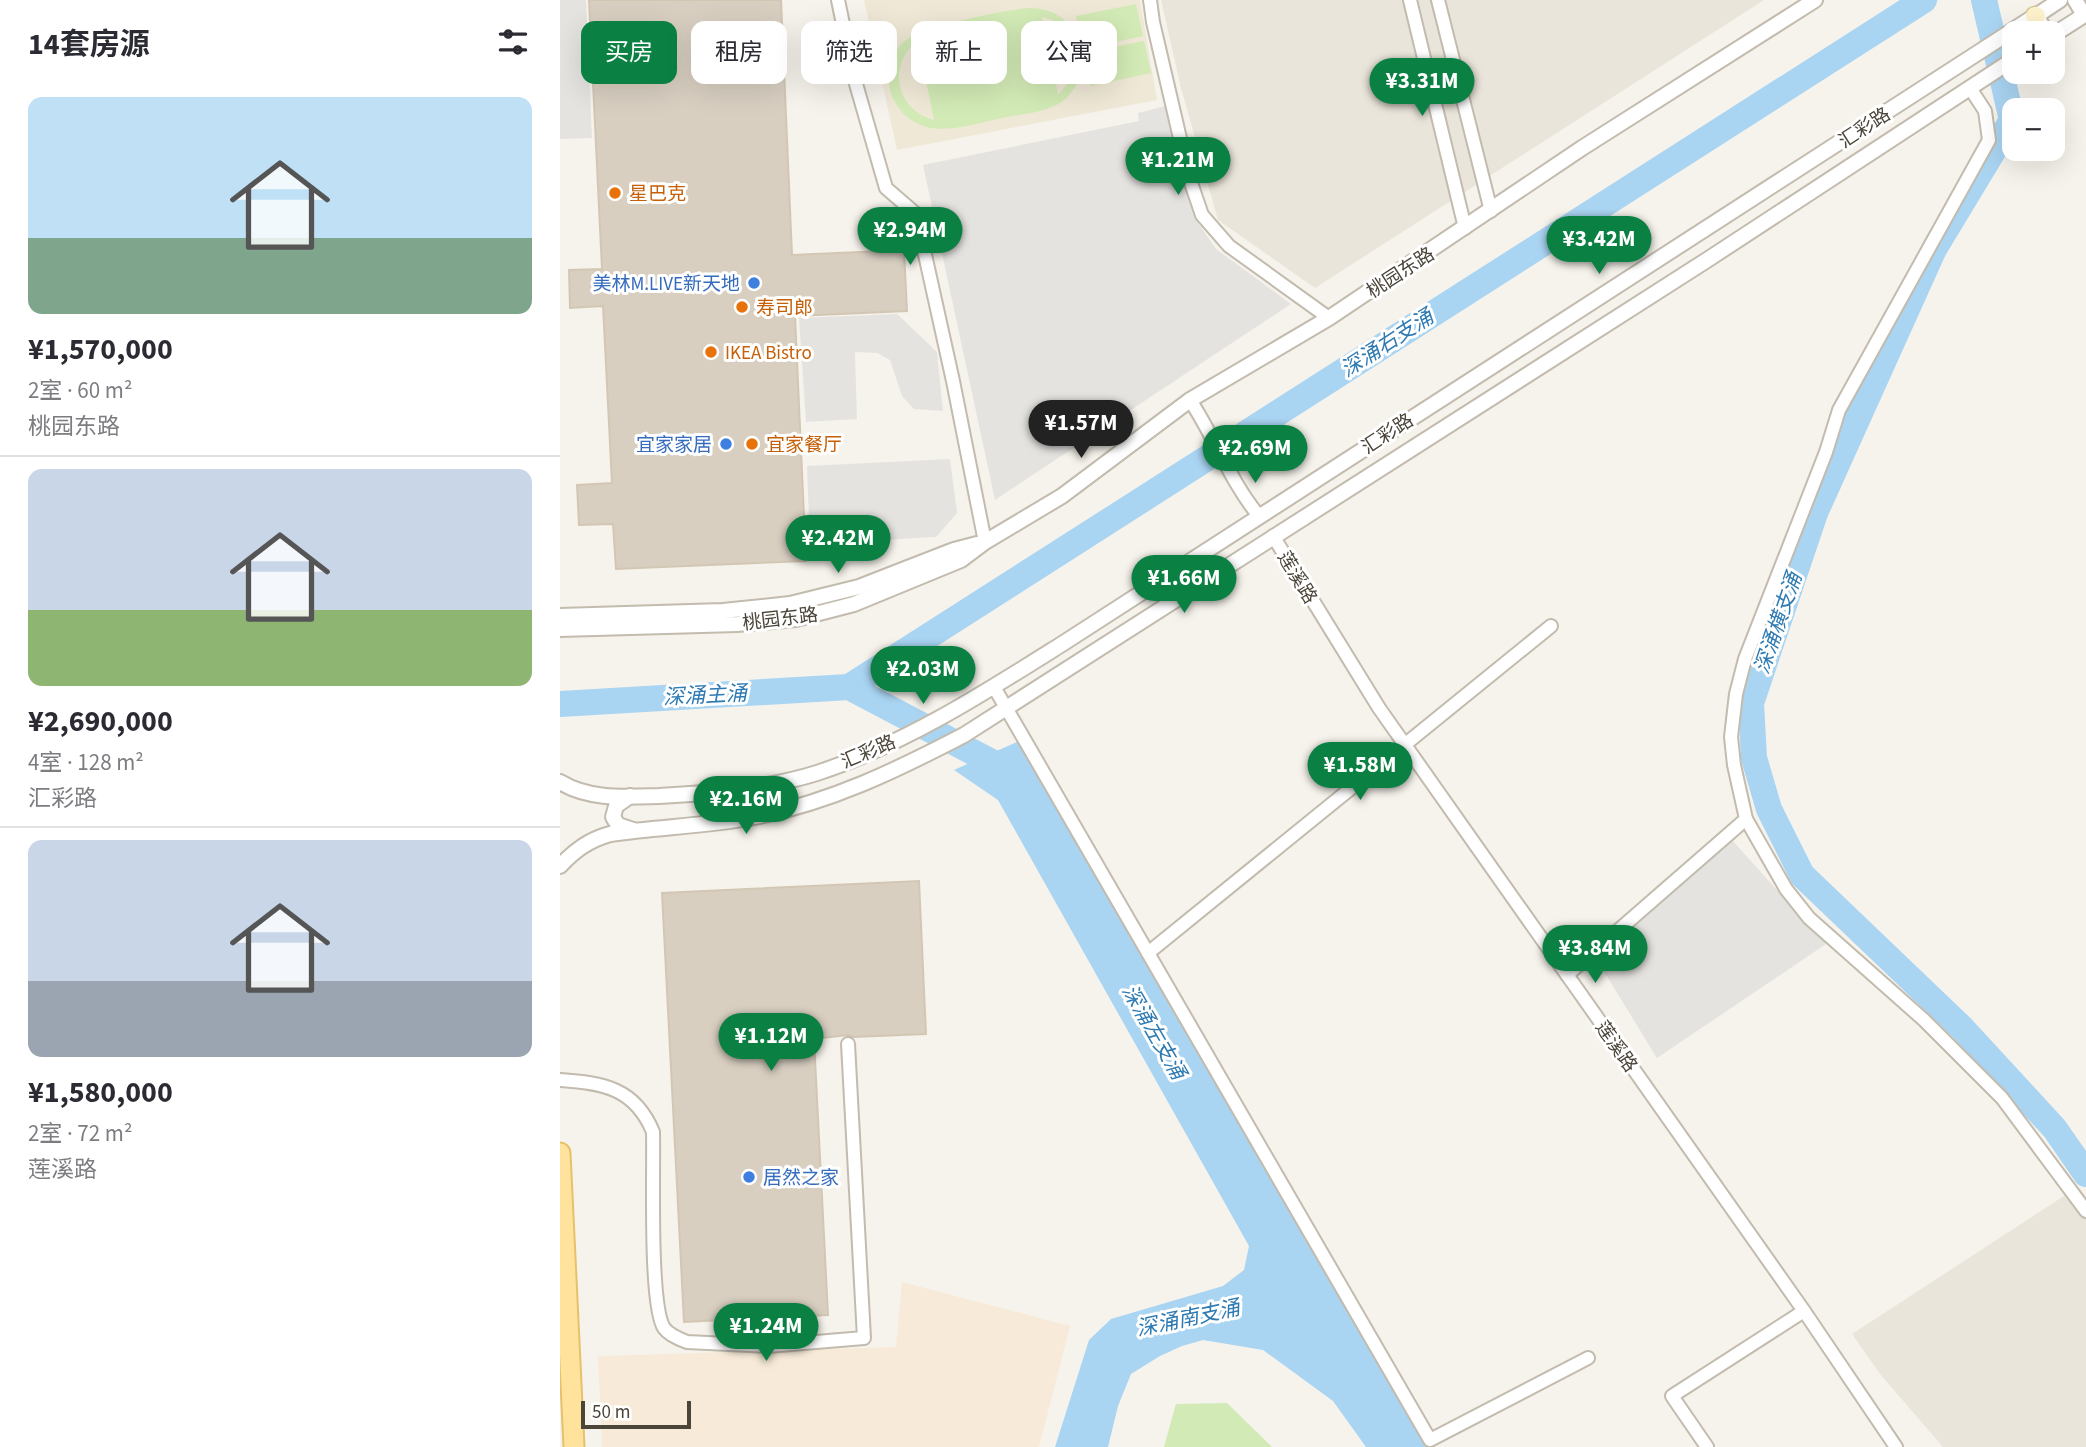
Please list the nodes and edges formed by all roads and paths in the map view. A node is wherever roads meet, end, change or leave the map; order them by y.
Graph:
1 (838, 0) edge
2 (1150, 0) edge
3 (1410, 0) edge
4 (1438, 0) edge
5 (1815, 0) edge
6 (2060, 0) edge
7 (2075, 0) edge
8 (2085, 15) edge
9 (2036, 16) junction
10 (2039, 21) edge
11 (2065, 28) edge
12 (2002, 68) edge
13 (1976, 84) junction
14 (1491, 211) junction
15 (1465, 228) junction
16 (1329, 318) junction
17 (1190, 400) junction
18 (1259, 516) junction
19 (1273, 536) junction
20 (985, 542) junction
21 (560, 616) edge
22 (1551, 626) dead end
23 (560, 629) edge
24 (1062, 644) junction
25 (1076, 665) junction
26 (994, 687) junction
27 (1007, 709) junction
28 (1405, 744) junction
29 (560, 782) edge
30 (630, 796) junction
31 (1746, 819) junction
32 (635, 831) junction
33 (560, 866) edge
34 (1148, 953) junction
35 (1567, 975) junction
36 (848, 1044) dead end
37 (560, 1080) edge
38 (560, 1153) edge
39 (2086, 1211) edge
40 (1804, 1311) junction
41 (1588, 1357) dead end
42 (572, 1382) junction
43 (560, 1402) edge
44 (574, 1447) edge
45 (1707, 1447) edge
46 (1896, 1447) edge

1 - 20 street
2 - 16 street
3 - 15 street
4 - 14 street
5 - 14 street, 桃园东路
6 - 9 street, 汇彩路
7 - 8 street
8 - 11 street
9 - 10 street
9 - 18 street, 汇彩路
12 - 13 street, 汇彩路
13 - 19 street, 汇彩路
13 - 31 street
14 - 15 street, 桃园东路
15 - 16 street, 桃园东路
16 - 17 street, 桃园东路
17 - 18 street
17 - 20 street, 桃园东路
18 - 24 street, 汇彩路
19 - 25 street, 汇彩路
19 - 28 street, 莲溪路
20 - 21 street, 桃园东路
20 - 23 street, 桃园东路
22 - 28 street
24 - 25 street
24 - 26 street, 汇彩路
25 - 27 street, 汇彩路
26 - 27 street
26 - 30 street, 汇彩路
27 - 32 street, 汇彩路
27 - 34 street
28 - 34 street
28 - 35 street, 莲溪路
29 - 30 street, 汇彩路
30 - 32 street
31 - 35 street
31 - 39 street
32 - 33 street, 汇彩路
34 - 41 street
35 - 40 street, 莲溪路
36 - 37 street
38 - 42 main road
40 - 45 street
40 - 46 street, 莲溪路
42 - 43 main road
42 - 44 main road

